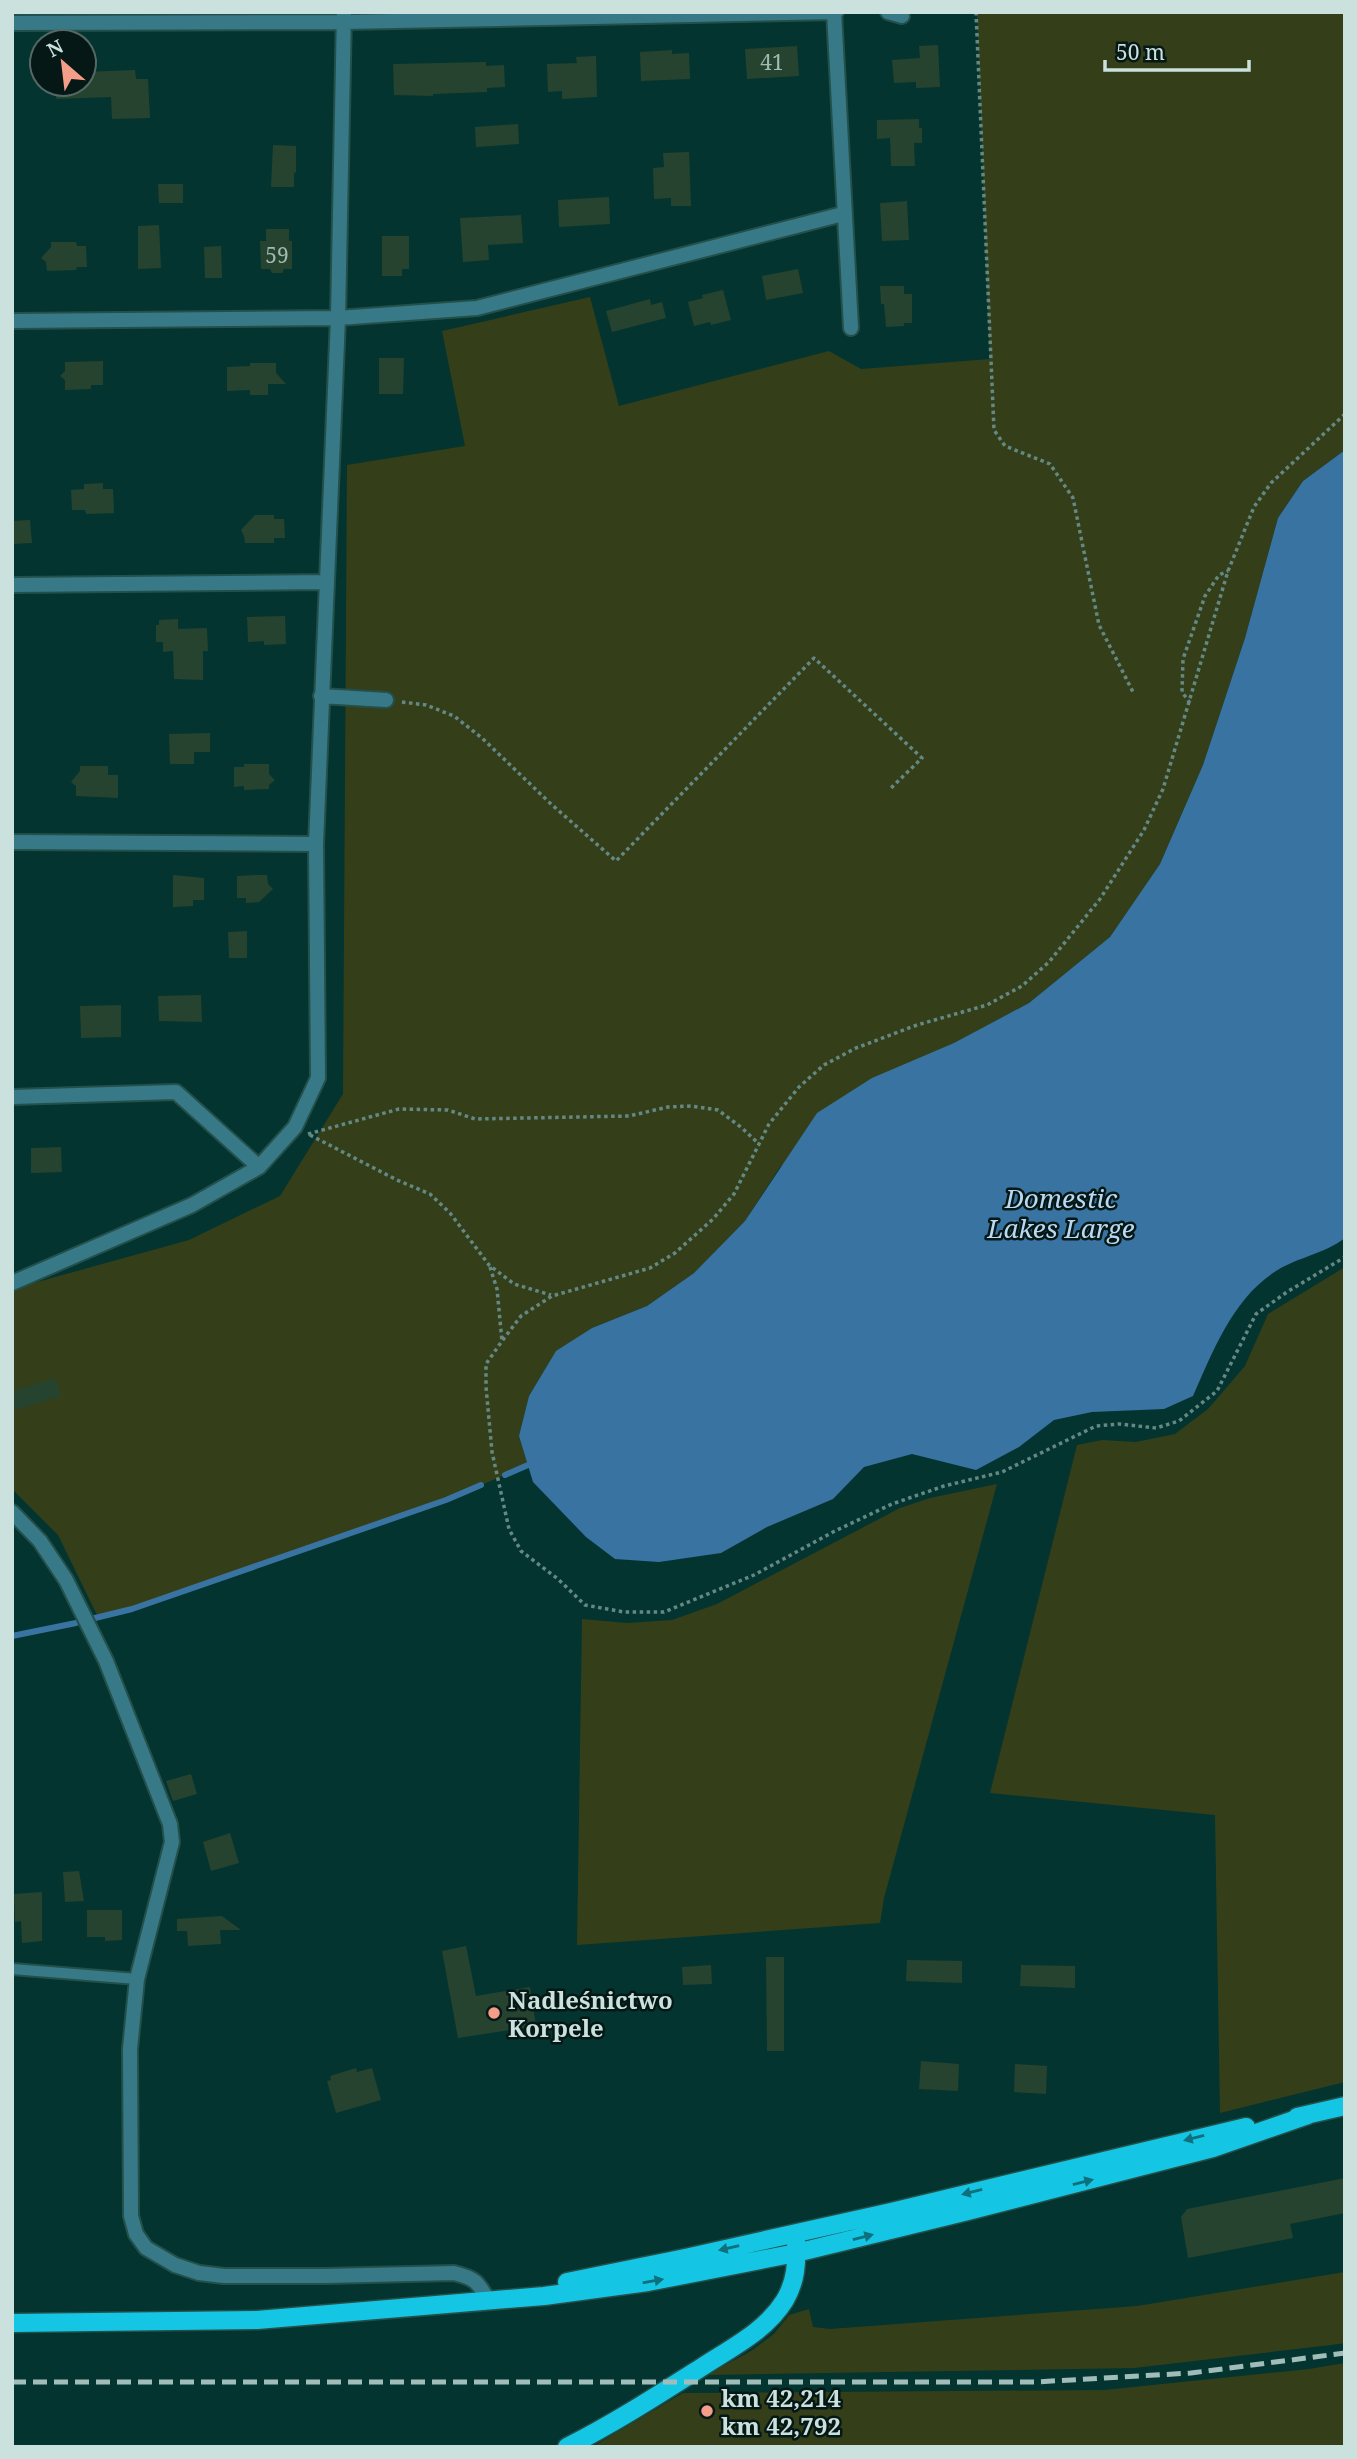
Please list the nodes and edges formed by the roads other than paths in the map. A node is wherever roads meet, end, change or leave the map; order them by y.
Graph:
1 (835, 12) edge
2 (344, 17) edge
3 (12, 23) edge
4 (843, 214) junction
5 (338, 318) junction
6 (12, 321) edge
7 (851, 328) dead end
8 (326, 582) junction
9 (12, 585) edge
10 (321, 696) junction
11 (386, 700) road end
12 (12, 842) edge
13 (316, 844) junction
14 (12, 1097) edge
15 (259, 1167) junction
16 (12, 1283) edge
17 (12, 1512) edge
18 (12, 1969) edge
19 (137, 1979) junction
20 (1345, 2106) edge
21 (1308, 2115) junction
22 (796, 2232) junction
23 (796, 2253) junction
24 (488, 2300) junction
25 (12, 2323) edge
26 (566, 2447) edge

1 - 2 street
1 - 4 street
2 - 3 street
2 - 5 street
4 - 5 street
4 - 7 street
5 - 6 street
5 - 8 street
8 - 9 street
8 - 10 street
10 - 11 street
10 - 13 street
12 - 13 street
13 - 15 street
14 - 15 street
15 - 16 street
17 - 19 street
18 - 19 lane
19 - 24 street
20 - 21 main road
21 -> 22 main road
23 -> 21 main road
22 - 23 main road
22 -> 24 main road
24 -> 23 main road
23 - 26 main road
24 - 25 main road

